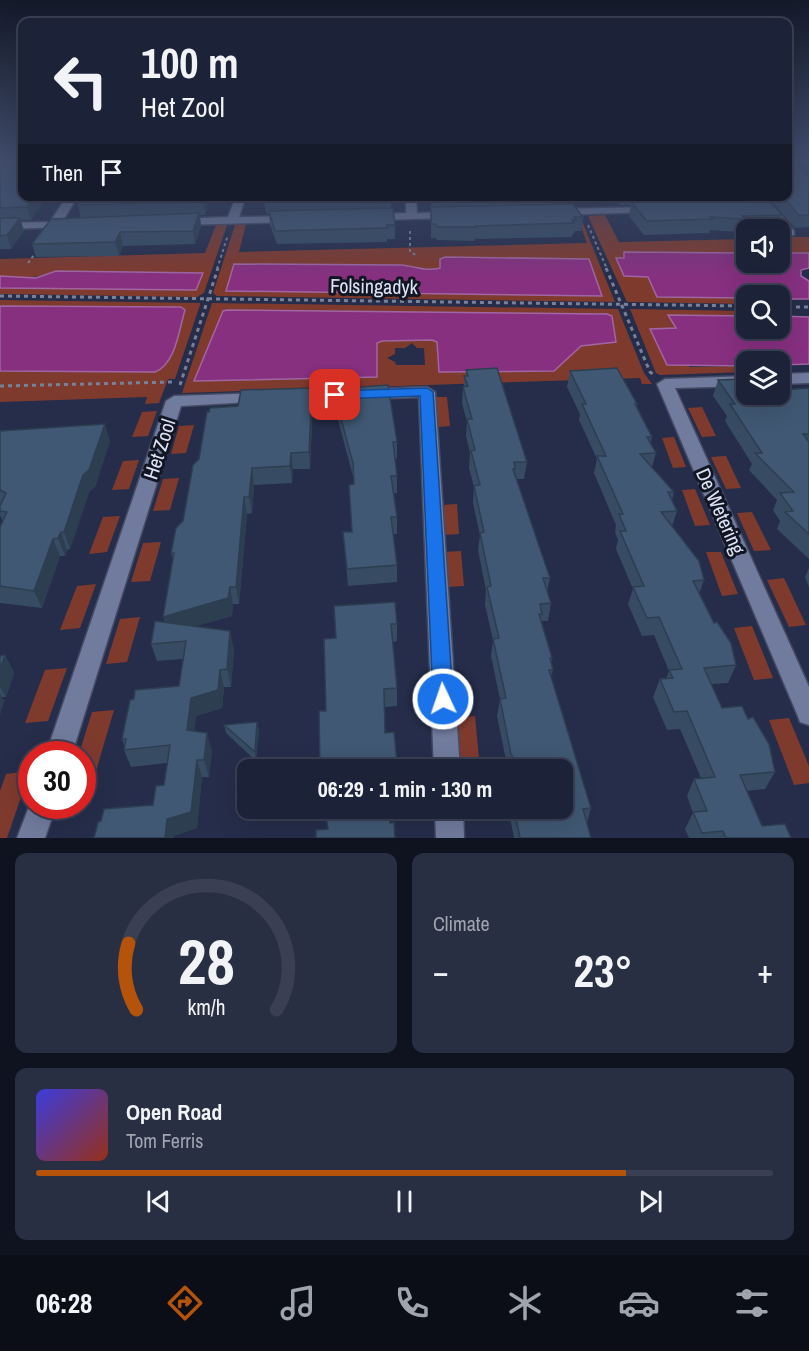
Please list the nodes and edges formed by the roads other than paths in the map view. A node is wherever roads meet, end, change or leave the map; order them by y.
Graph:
1 (70, 201) edge
2 (239, 201) edge
3 (411, 201) edge
4 (585, 201) edge
5 (762, 201) edge
6 (743, 207) edge
7 (767, 207) junction
8 (661, 210) edge
9 (586, 211) junction
10 (548, 212) edge
11 (469, 214) edge
12 (412, 216) junction
13 (364, 217) edge
14 (304, 218) edge
15 (778, 219) edge
16 (233, 220) junction
17 (161, 222) edge
18 (78, 224) edge
19 (54, 225) junction
20 (0, 226) edge
21 (809, 378) edge
22 (790, 379) edge
23 (736, 381) edge
24 (809, 714) edge
25 (63, 741) edge
26 (446, 759) edge
27 (38, 819) edge
28 (449, 819) edge
29 (31, 838) edge
30 (450, 838) edge

1 - 19 street
2 - 16 street
3 - 12 street
4 - 9 street
5 - 7 street
6 - 7 street
7 - 15 street
8 - 9 street
9 - 10 street
11 - 12 street
12 - 13 street
14 - 16 street
16 - 17 street
18 - 19 street
19 - 20 street
21 - 22 street
23 - 24 street, De Wetering
25 - 26 street, Het Zool
27 - 29 street
28 - 30 street

